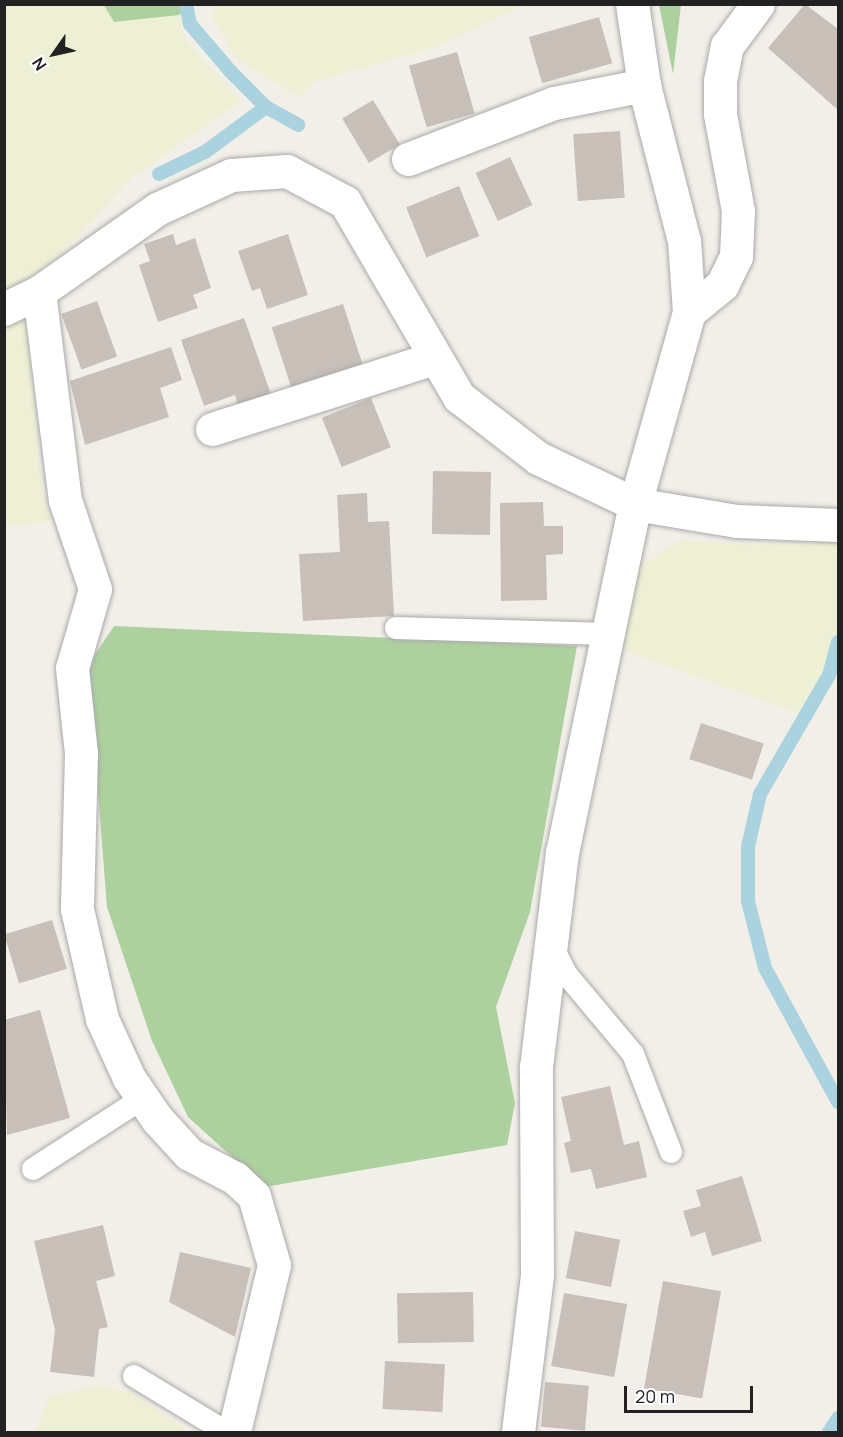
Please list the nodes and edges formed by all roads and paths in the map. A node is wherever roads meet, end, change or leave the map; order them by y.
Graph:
1 (632, 4) edge
2 (758, 4) edge
3 (644, 85) junction
4 (408, 159) dead end
5 (39, 292) junction
6 (4, 309) edge
7 (688, 312) junction
8 (435, 358) junction
9 (212, 429) dead end
10 (635, 504) junction
11 (838, 525) edge
12 (396, 628) dead end
13 (608, 634) junction
14 (551, 942) junction
15 (142, 1098) junction
16 (671, 1152) dead end
17 (33, 1169) dead end
18 (134, 1376) dead end
19 (226, 1432) edge
20 (234, 1432) edge
21 (518, 1432) edge

1 - 3 street
2 - 7 street
3 - 4 street
3 - 7 street
5 - 6 street
5 - 8 street
5 - 15 street
7 - 10 street
8 - 9 street
8 - 10 street
10 - 11 street
10 - 13 street
12 - 13 lane
13 - 14 street
14 - 16 lane
14 - 21 street
15 - 17 lane
15 - 20 street
18 - 19 lane

